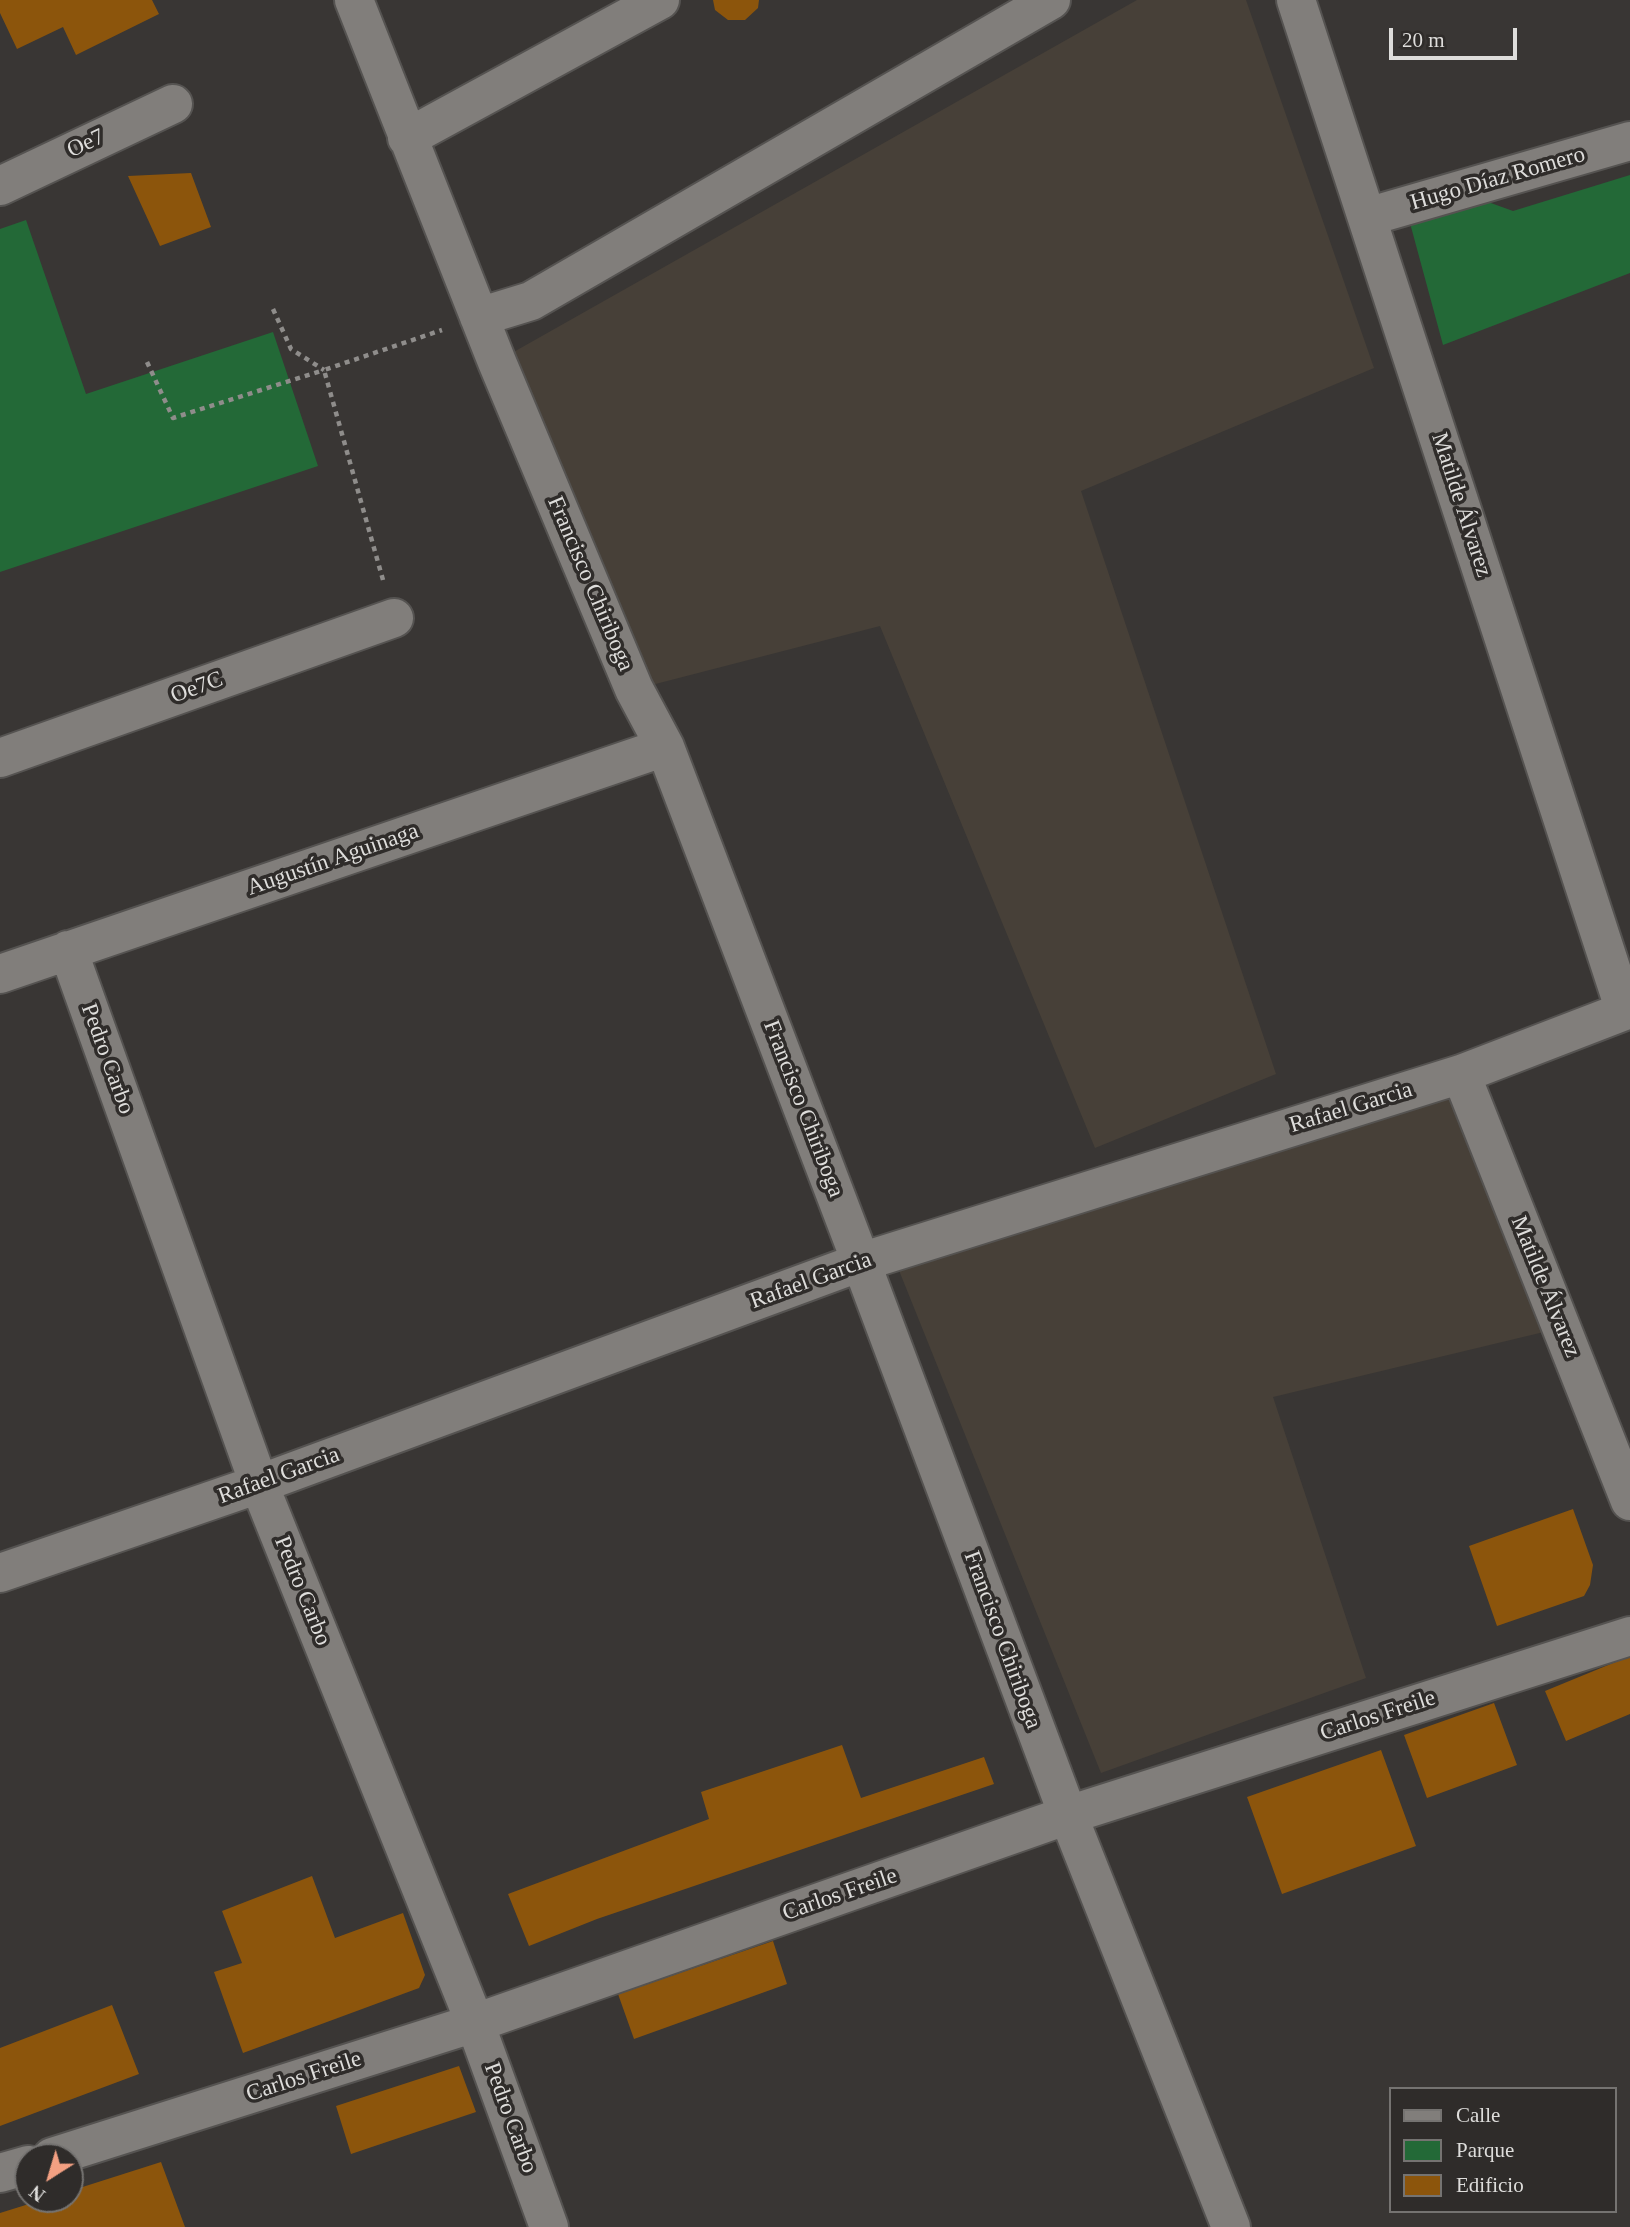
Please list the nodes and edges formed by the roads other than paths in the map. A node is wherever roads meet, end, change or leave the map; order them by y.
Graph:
1 (354, 0) edge
2 (660, 0) edge
3 (1051, 0) edge
4 (1296, 0) edge
5 (173, 104) dead end
6 (407, 138) junction
7 (1630, 141) edge
8 (0, 186) edge
9 (1367, 217) junction
10 (479, 317) junction
11 (394, 618) road end
12 (665, 747) junction
13 (0, 758) edge
14 (68, 950) junction
15 (0, 974) edge
16 (1628, 1010) edge
17 (1461, 1074) junction
18 (862, 1262) junction
19 (259, 1484) junction
20 (1630, 1501) edge
21 (0, 1573) edge
22 (1630, 1636) edge
23 (1068, 1815) junction
24 (475, 2023) junction
25 (84, 2147) edge
26 (550, 2227) edge
27 (1231, 2227) edge

1 - 6 street, Francisco Chiriboga
2 - 6 street
3 - 10 street
4 - 9 street, Matilde Álvarez
5 - 8 street, Oe7
6 - 10 street, Francisco Chiriboga
7 - 9 street, Hugo Díaz Romero
9 - 16 street, Matilde Álvarez
10 - 12 street, Francisco Chiriboga
11 - 13 street, Oe7C
12 - 14 street, Augustín Aguinaga
12 - 18 street, Francisco Chiriboga
14 - 15 street, Augustín Aguinaga
14 - 19 street, Pedro Carbo
16 - 17 street, Rafael Garcia
17 - 18 street, Rafael Garcia
17 - 20 street, Matilde Álvarez
18 - 19 street, Rafael Garcia
18 - 23 street, Francisco Chiriboga
19 - 21 street, Rafael Garcia
19 - 24 street, Pedro Carbo
22 - 23 street, Carlos Freile
23 - 24 street, Carlos Freile
23 - 27 street, Francisco Chiriboga
24 - 25 street, Carlos Freile
24 - 26 street, Pedro Carbo

